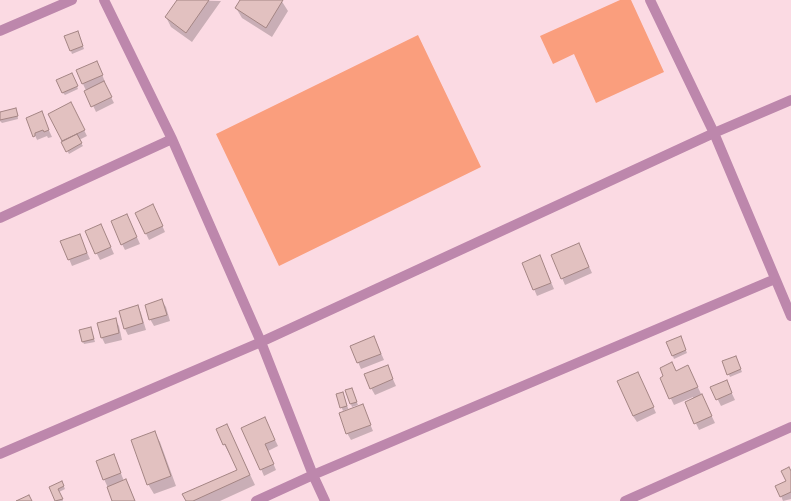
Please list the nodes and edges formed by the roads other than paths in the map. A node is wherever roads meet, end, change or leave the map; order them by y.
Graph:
1 (72, 0) edge
2 (104, 0) edge
3 (650, 0) edge
4 (0, 31) edge
5 (791, 100) edge
6 (714, 133) junction
7 (172, 139) junction
8 (0, 218) edge
9 (775, 280) junction
10 (791, 316) edge
11 (261, 342) junction
12 (791, 427) edge
13 (0, 454) edge
14 (313, 475) junction
15 (256, 501) edge
16 (325, 501) edge
17 (625, 501) edge

1 - 4 street
2 - 7 street
3 - 6 street
5 - 6 street
6 - 9 street
6 - 11 street
7 - 8 street
7 - 11 street
9 - 10 street
9 - 14 street
11 - 13 street
11 - 14 street
12 - 17 street
14 - 15 street
14 - 16 street

